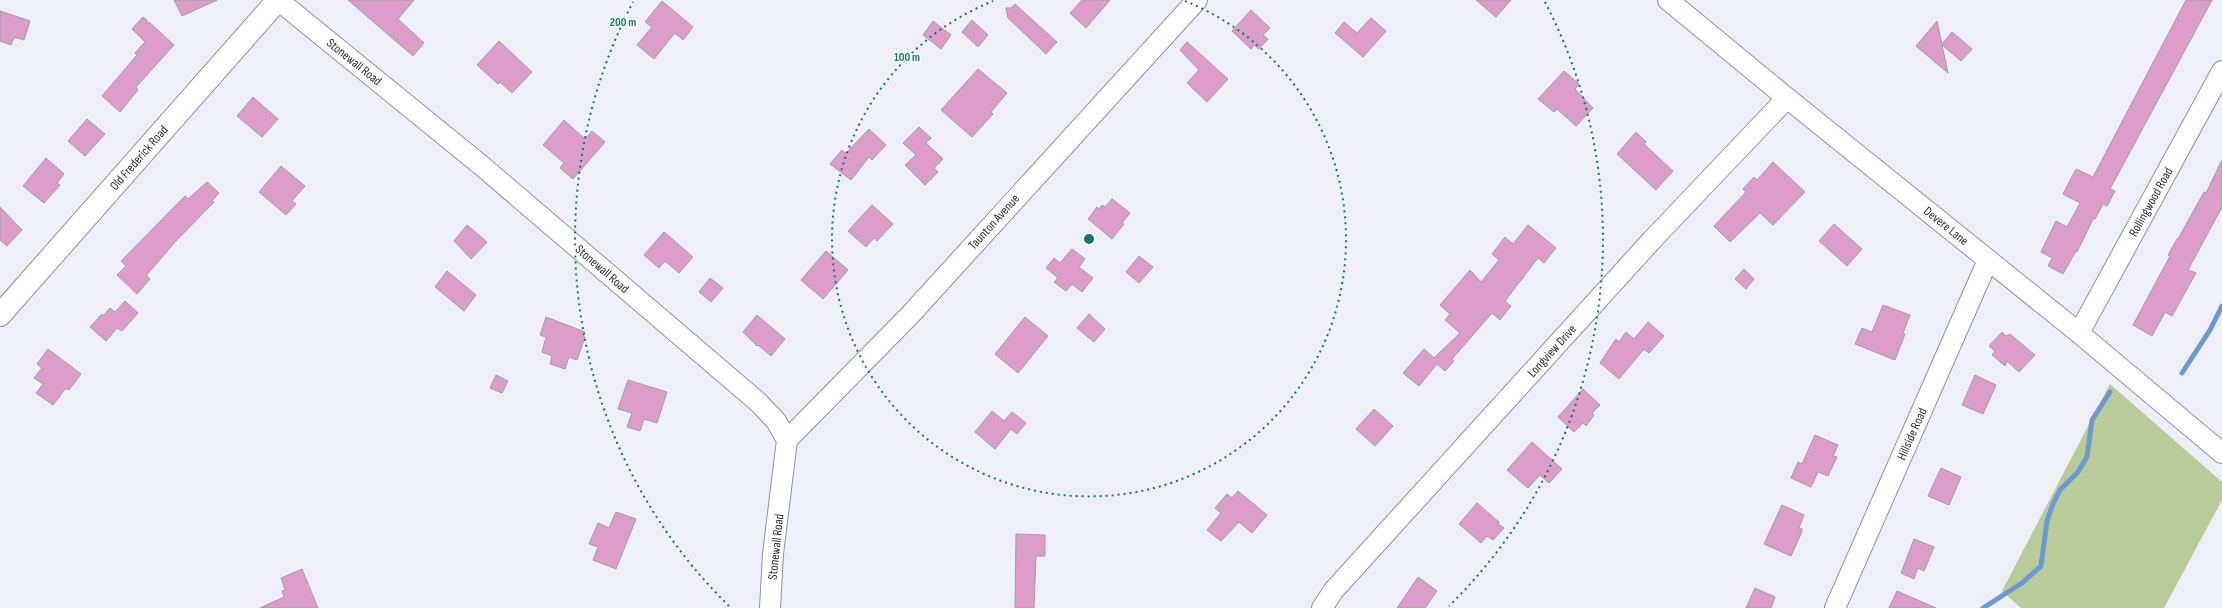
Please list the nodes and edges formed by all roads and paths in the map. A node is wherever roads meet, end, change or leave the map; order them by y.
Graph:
1 (278, 0) edge
2 (1197, 0) edge
3 (1668, 0) edge
4 (2222, 71) edge
5 (1787, 98) junction
6 (1988, 260) junction
7 (0, 316) edge
8 (2080, 333) junction
9 (787, 440) junction
10 (2222, 453) edge
11 (770, 608) edge
12 (1322, 608) edge
13 (1835, 608) edge

1 - 7 street, Old Frederick Road
1 - 9 street, Stonewall Road
2 - 9 street, Taunton Avenue
3 - 5 street, Devere Lane
4 - 8 street, Rollingwood Road
5 - 6 street, Devere Lane
5 - 12 street, Longview Drive
6 - 8 street, Devere Lane
6 - 13 street, Hillside Road
8 - 10 street, Devere Lane
9 - 11 street, Stonewall Road

